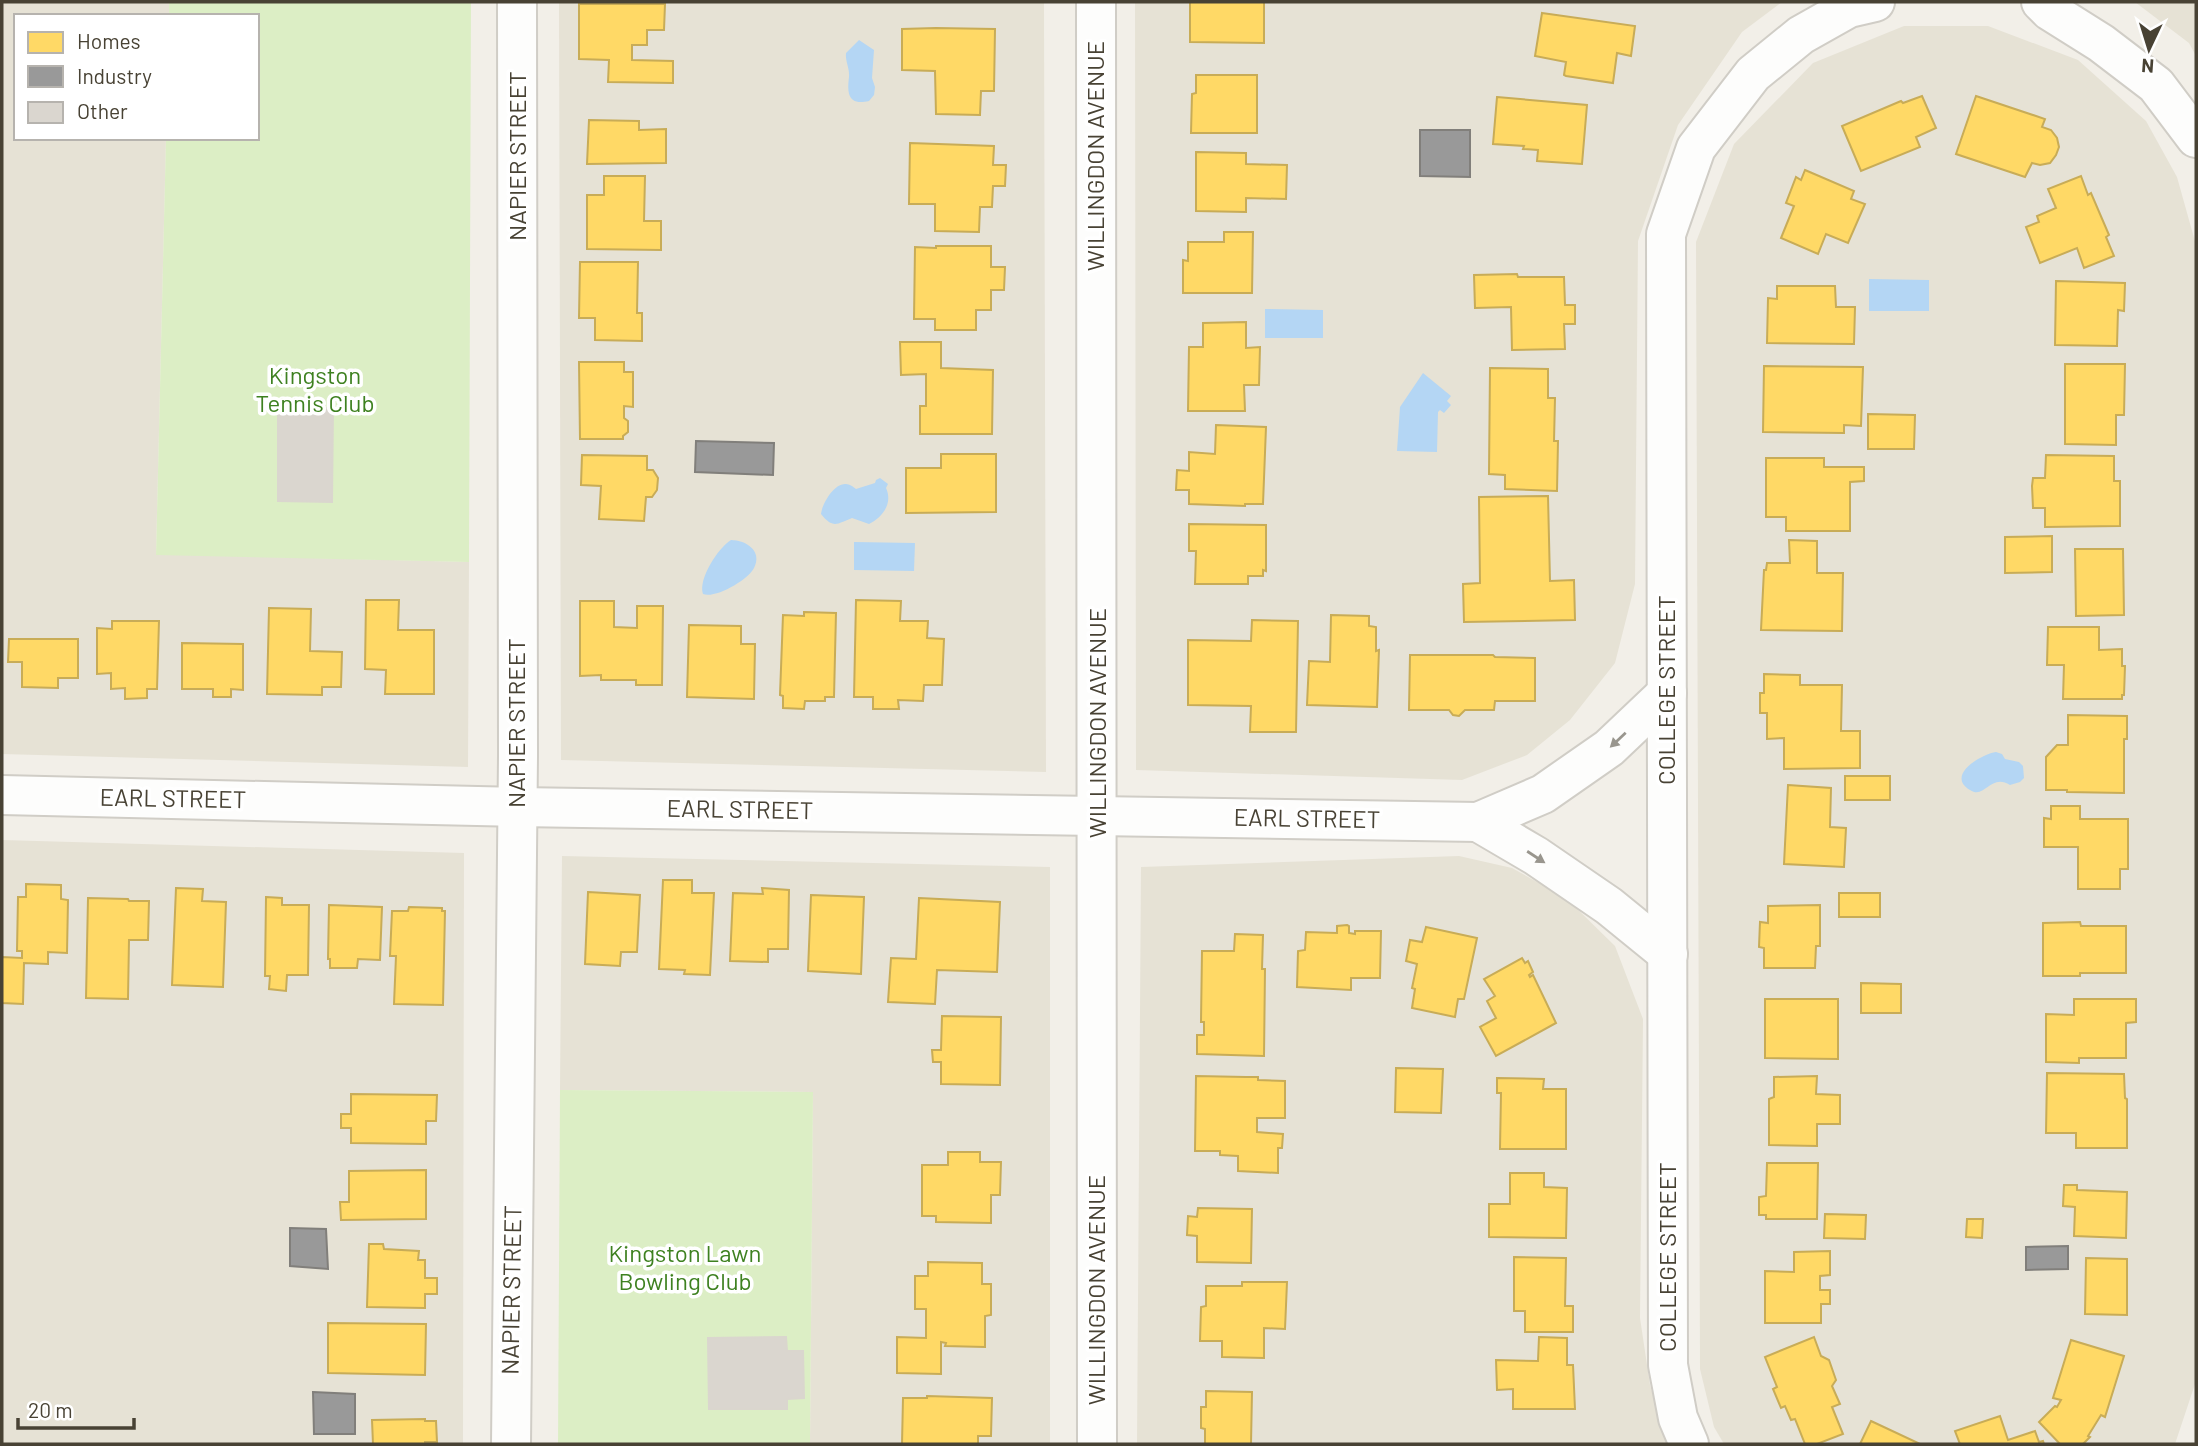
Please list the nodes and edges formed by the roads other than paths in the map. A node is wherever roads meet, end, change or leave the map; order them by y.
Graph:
1 (517, 2) edge
2 (1096, 2) edge
3 (1859, 4) edge
4 (2035, 5) edge
5 (2196, 138) edge
6 (1667, 692) junction
7 (2, 795) edge
8 (517, 807) junction
9 (1098, 815) junction
10 (1478, 822) junction
11 (1668, 954) junction
12 (511, 1444) edge
13 (1097, 1444) edge
14 (1689, 1444) edge

1 - 8 street, NAPIER STREET
2 - 9 street, WILLINGDON AVENUE
3 - 6 street, COLLEGE STREET
4 - 5 street
6 -> 10 street, EARL STREET
6 - 11 street, COLLEGE STREET
7 - 8 street, EARL STREET
8 - 9 street, EARL STREET
8 - 12 street, NAPIER STREET
9 - 10 street, EARL STREET
9 - 13 street, WILLINGDON AVENUE
10 -> 11 street, EARL STREET
11 - 14 street, COLLEGE STREET

